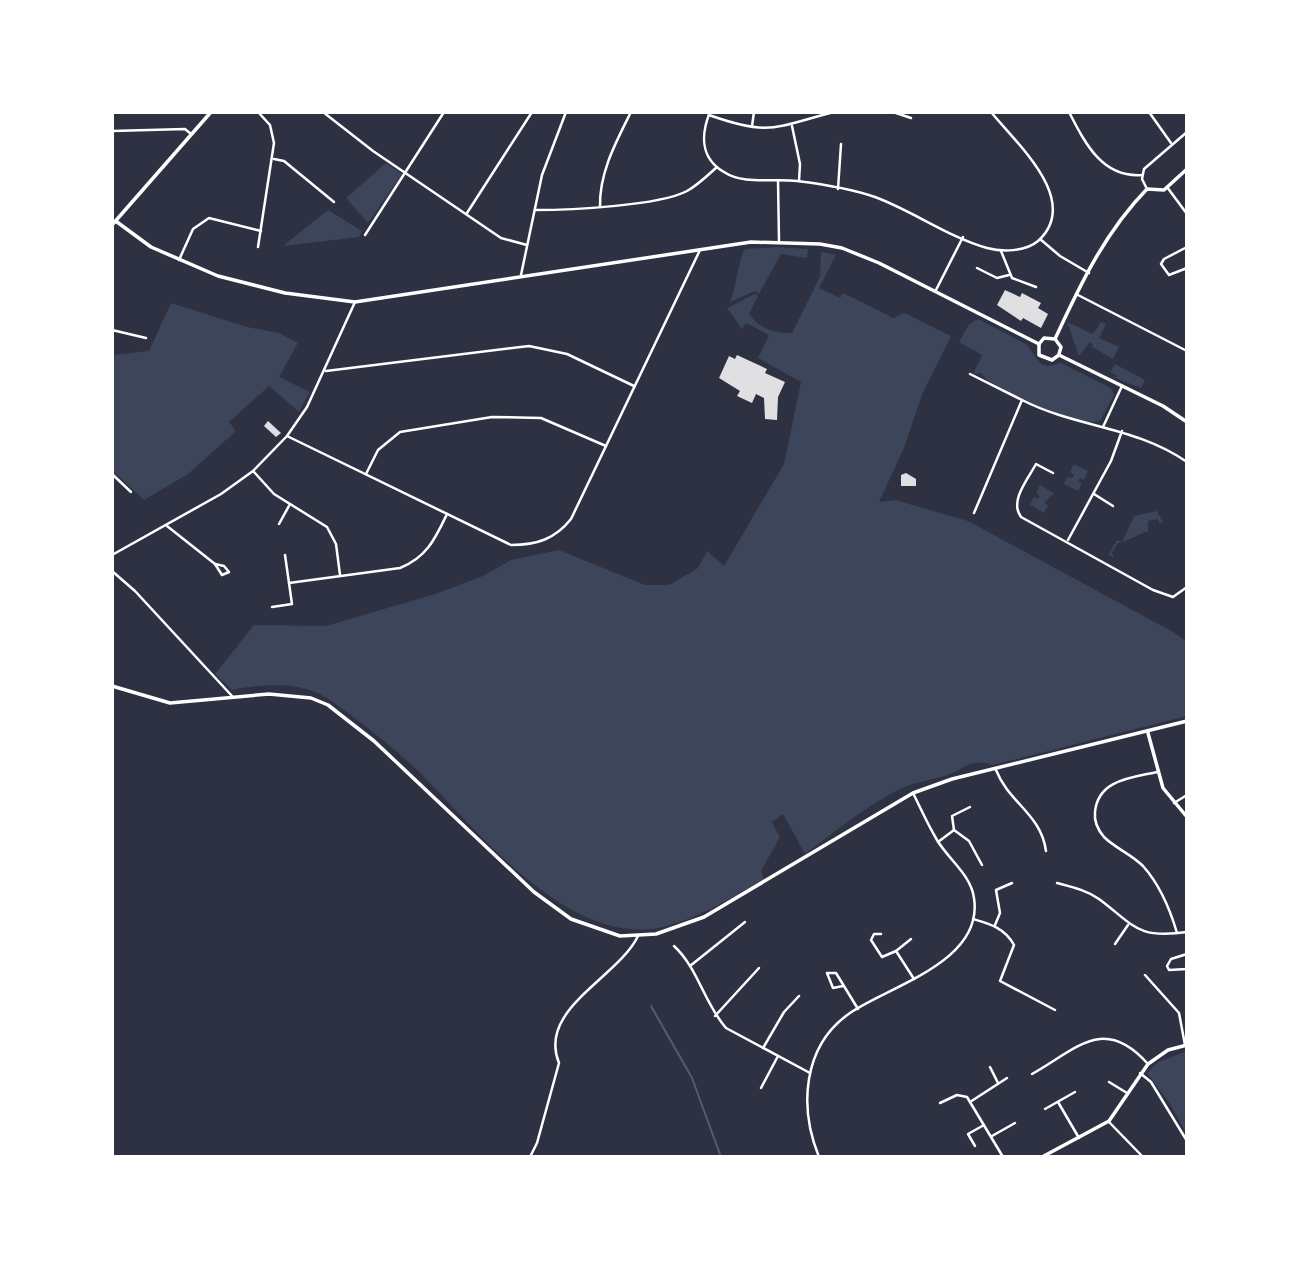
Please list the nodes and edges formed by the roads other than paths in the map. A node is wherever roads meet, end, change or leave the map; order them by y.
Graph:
1 (211, 112) edge
2 (258, 112) edge
3 (323, 112) edge
4 (444, 112) edge
5 (532, 112) edge
6 (566, 112) edge
7 (631, 112) edge
8 (754, 112) edge
9 (834, 112) edge
10 (892, 112) edge
11 (991, 112) edge
12 (1069, 112) edge
13 (1149, 112) edge
14 (710, 113) edge
15 (911, 118) dead end
16 (792, 126) junction
17 (752, 128) junction
18 (112, 131) edge
19 (1187, 132) edge
20 (191, 134) junction
21 (1171, 143) junction
22 (841, 144) dead end
23 (274, 159) junction
24 (717, 167) junction
25 (1187, 169) edge
26 (405, 173) junction
27 (1142, 175) junction
28 (778, 180) junction
29 (799, 181) junction
30 (1167, 187) junction
31 (838, 189) junction
32 (1147, 189) junction
33 (334, 202) dead end
34 (600, 207) junction
35 (535, 210) junction
36 (467, 213) junction
37 (1187, 214) edge
38 (114, 223) edge
39 (261, 231) junction
40 (365, 235) dead end
41 (963, 237) junction
42 (1040, 239) junction
43 (779, 242) junction
44 (527, 245) junction
45 (258, 247) dead end
46 (1187, 247) edge
47 (701, 248) junction
48 (1001, 250) junction
49 (179, 260) junction
50 (977, 268) dead end
51 (1187, 268) edge
52 (984, 271) junction
53 (1089, 273) junction
54 (521, 275) junction
55 (1009, 275) junction
56 (981, 278) dead end
57 (1036, 287) dead end
58 (935, 291) junction
59 (1076, 294) junction
60 (355, 302) junction
61 (112, 330) edge
62 (146, 338) dead end
63 (1055, 339) junction
64 (1039, 344) junction
65 (1187, 351) edge
66 (1059, 355) junction
67 (325, 370) junction
68 (970, 374) dead end
69 (634, 386) junction
70 (1122, 386) junction
71 (1022, 400) junction
72 (1187, 422) edge
73 (1103, 426) junction
74 (1122, 431) junction
75 (287, 436) junction
76 (606, 446) junction
77 (1187, 462) edge
78 (253, 471) junction
79 (1053, 473) dead end
80 (112, 474) edge
81 (366, 474) junction
82 (131, 492) dead end
83 (1094, 494) junction
84 (290, 504) junction
85 (1113, 506) dead end
86 (974, 513) dead end
87 (447, 514) junction
88 (279, 524) dead end
89 (167, 526) junction
90 (1067, 541) junction
91 (112, 555) edge
92 (285, 555) dead end
93 (215, 564) dead end
94 (112, 571) edge
95 (340, 575) junction
96 (289, 583) junction
97 (1187, 587) edge
98 (272, 607) dead end
99 (112, 685) edge
100 (232, 696) junction
101 (1187, 722) edge
102 (1148, 733) junction
103 (996, 770) junction
104 (1157, 772) junction
105 (913, 793) junction
106 (1187, 795) edge
107 (1174, 803) junction
108 (970, 807) dead end
109 (1187, 817) edge
110 (954, 830) junction
111 (938, 842) junction
112 (1046, 851) dead end
113 (982, 865) dead end
114 (1012, 883) dead end
115 (1057, 883) dead end
116 (973, 919) junction
117 (745, 922) dead end
118 (995, 925) junction
119 (1128, 925) junction
120 (1187, 932) edge
121 (1177, 933) junction
122 (881, 934) dead end
123 (638, 936) junction
124 (1121, 938) junction
125 (911, 939) dead end
126 (1127, 942) dead end
127 (1115, 944) dead end
128 (674, 946) dead end
129 (896, 951) junction
130 (1187, 954) edge
131 (690, 966) junction
132 (759, 968) dead end
133 (1187, 969) edge
134 (1145, 975) dead end
135 (914, 979) junction
136 (843, 986) junction
137 (1166, 987) dead end
138 (1161, 991) junction
139 (799, 996) dead end
140 (858, 1009) junction
141 (1055, 1010) dead end
142 (715, 1016) junction
143 (1186, 1046) edge
144 (763, 1048) junction
145 (778, 1056) junction
146 (1148, 1064) junction
147 (990, 1067) dead end
148 (810, 1073) junction
149 (1140, 1073) junction
150 (1032, 1074) dead end
151 (1007, 1077) dead end
152 (1110, 1082) dead end
153 (998, 1083) junction
154 (761, 1087) dead end
155 (1075, 1092) dead end
156 (1127, 1093) junction
157 (970, 1102) junction
158 (1058, 1102) junction
159 (940, 1103) dead end
160 (1045, 1109) dead end
161 (1109, 1121) junction
162 (1015, 1123) dead end
163 (985, 1125) junction
164 (992, 1136) junction
165 (1079, 1138) junction
166 (1187, 1142) edge
167 (975, 1146) dead end
168 (530, 1157) edge
169 (819, 1157) edge
170 (1003, 1157) edge
171 (1042, 1157) edge
172 (1143, 1157) edge

1 - 20 street
2 - 23 street
3 - 26 street
4 - 26 street
5 - 36 street
6 - 35 street
7 - 34 street
8 - 17 street
9 - 16 street
10 - 15 street
11 - 42 street
12 - 27 street
13 - 21 street
14 - 17 street
14 - 24 street
16 - 17 street
16 - 29 street
18 - 20 street
19 - 21 street
20 - 38 street
21 - 27 street
22 - 31 street
23 - 33 street
23 - 39 street
24 - 28 street
24 - 34 street
25 - 30 street
26 - 36 street
26 - 40 street
27 - 32 street
28 - 29 street
28 - 43 street
29 - 31 street
30 - 32 street
30 - 37 street
31 - 41 street
32 - 53 street
34 - 35 street
35 - 44 street
36 - 44 street
38 - 49 street
39 - 45 street
39 - 49 street
41 - 48 street
41 - 58 street
42 - 48 street
42 - 53 street
43 - 47 street
43 - 58 street
44 - 54 street
46 - 51 street
47 - 54 street
47 - 69 street
48 - 55 street
49 - 60 street
50 - 52 street
52 - 55 street
52 - 56 street
53 - 59 street
54 - 60 street
55 - 57 street
58 - 64 street
59 - 63 street
59 - 65 street
60 - 67 street
61 - 62 street
63 - 64 street
63 - 66 street
64 - 66 street
66 - 70 street
67 - 69 street
67 - 75 street
68 - 71 street
69 - 76 street
70 - 72 street
70 - 73 street
71 - 73 street
71 - 86 street
73 - 74 street
74 - 77 street
74 - 83 street
75 - 78 street
75 - 81 street
76 - 81 street
76 - 87 street
78 - 84 street
78 - 89 street
79 - 90 street
80 - 82 street
81 - 87 street
83 - 85 street
83 - 90 street
84 - 88 street
84 - 95 street
87 - 95 street
89 - 91 street
89 - 93 street
90 - 97 street
92 - 96 street
94 - 100 street
95 - 96 street
96 - 98 street
99 - 100 street
100 - 123 street
101 - 102 street
102 - 103 street
102 - 104 street
103 - 105 street
103 - 112 street
104 - 107 street
104 - 121 street
105 - 111 street
105 - 123 street
106 - 107 street
107 - 109 street
108 - 110 street
110 - 111 street
110 - 113 street
111 - 116 street
114 - 118 street
115 - 119 street
116 - 118 street
116 - 135 street
117 - 131 street
118 - 141 street
119 - 121 street
119 - 124 street
120 - 121 street
122 - 129 street
123 - 168 street
124 - 126 street
124 - 127 street
125 - 129 street
128 - 131 street
129 - 135 street
130 - 133 street
131 - 142 street
132 - 142 street
134 - 138 street
135 - 140 street
136 - 136 street
136 - 140 street
137 - 138 street
138 - 143 street
139 - 144 street
140 - 148 street
142 - 144 street
143 - 146 street
144 - 145 street
145 - 148 street
145 - 154 street
146 - 149 street
146 - 150 street
147 - 153 street
148 - 169 street
149 - 156 street
149 - 166 street
151 - 153 street
152 - 156 street
153 - 157 street
155 - 158 street
156 - 161 street
157 - 159 street
157 - 163 street
158 - 160 street
158 - 165 street
161 - 165 street
161 - 172 street
162 - 164 street
163 - 164 street
163 - 167 street
164 - 170 street
165 - 171 street

